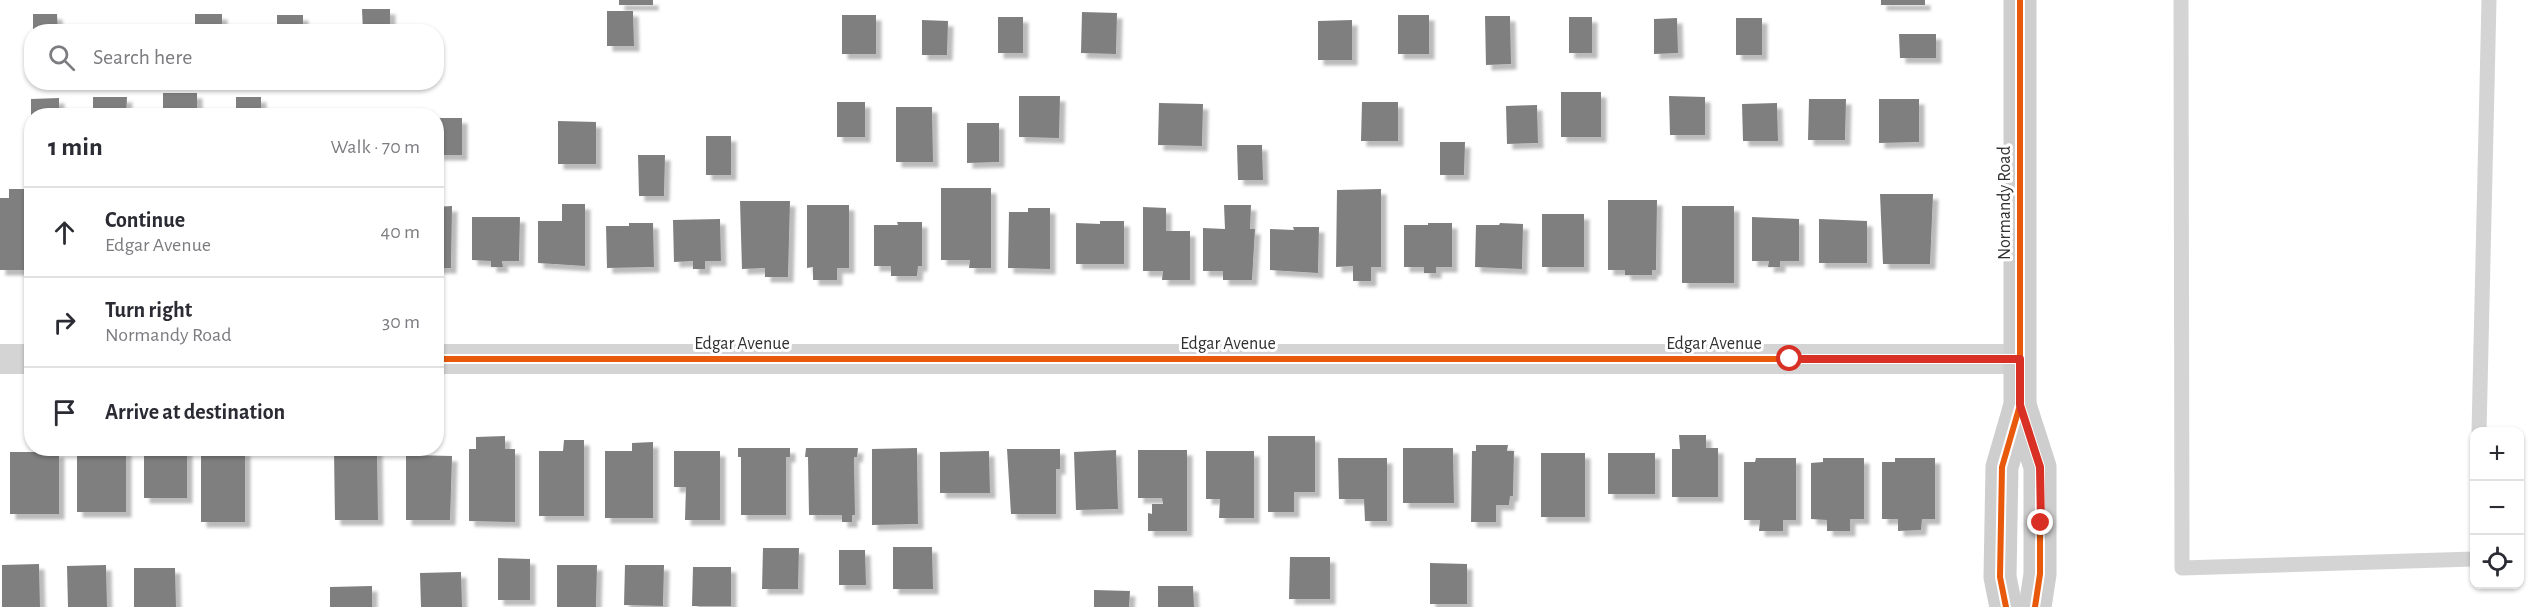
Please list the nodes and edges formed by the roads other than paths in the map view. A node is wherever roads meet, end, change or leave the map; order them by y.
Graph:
1 (2020, 0) edge
2 (2181, 0) edge
3 (2489, 0) edge
4 (0, 359) edge
5 (24, 359) edge
6 (444, 359) edge
7 (2020, 359) junction
8 (2020, 405) junction
9 (2479, 427) edge
10 (2470, 559) edge
11 (2006, 607) edge
12 (2035, 607) edge

1 - 7 street, Normandy Road
2 - 10 lane
3 - 9 lane
4 - 5 street
6 - 7 street, Edgar Avenue
7 - 8 street, Normandy Road
8 - 11 street, Normandy Road
8 - 12 street, Normandy Road

